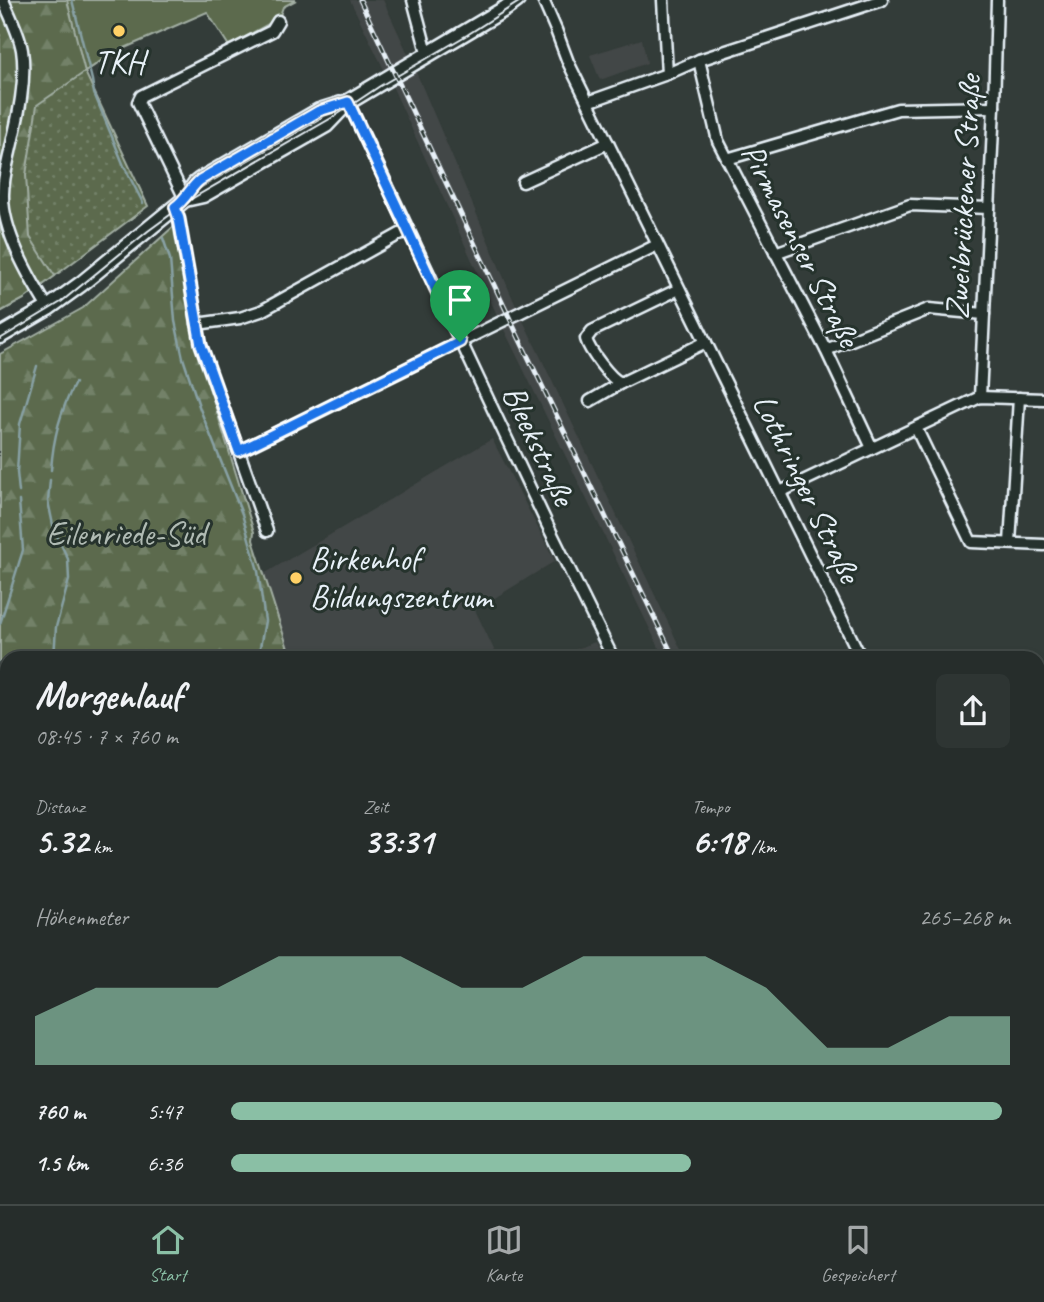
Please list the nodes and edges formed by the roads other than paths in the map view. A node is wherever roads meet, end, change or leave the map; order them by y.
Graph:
1 (3, 0) edge
2 (413, 0) edge
3 (517, 0) edge
4 (543, 0) edge
5 (663, 0) edge
6 (882, 0) edge
7 (997, 0) edge
8 (278, 21) dead end
9 (428, 55) junction
10 (699, 60) junction
11 (667, 74) junction
12 (348, 102) junction
13 (588, 102) junction
14 (994, 107) junction
15 (608, 143) junction
16 (727, 159) junction
17 (523, 182) dead end
18 (180, 203) junction
19 (989, 208) junction
20 (407, 230) junction
21 (657, 245) junction
22 (775, 253) junction
23 (679, 289) junction
24 (48, 308) junction
25 (984, 314) junction
26 (197, 324) junction
27 (0, 336) edge
28 (706, 341) junction
29 (460, 342) junction
30 (826, 350) junction
31 (621, 383) junction
32 (980, 397) junction
33 (1019, 398) junction
34 (1044, 399) edge
35 (590, 401) dead end
36 (916, 428) junction
37 (872, 448) junction
38 (239, 451) junction
39 (780, 492) junction
40 (267, 531) dead end
41 (1010, 544) junction
42 (1044, 545) edge
43 (610, 651) edge
44 (858, 651) edge

1 - 24 street
2 - 9 street
3 - 9 main road
4 - 13 street, Lothringer Straße
5 - 11 street
6 - 10 street
7 - 14 street, Zweibrückener Straße
8 - 18 street
9 - 12 main road
10 - 11 street
10 - 16 street, Pirmasenser Straße
11 - 13 street
12 - 18 main road
12 - 20 street, Bleekstraße
13 - 15 street, Lothringer Straße
14 - 16 street
14 - 19 street, Zweibrückener Straße
15 - 17 street
15 - 21 street, Lothringer Straße
16 - 22 street, Pirmasenser Straße
18 - 24 main road
18 - 26 street
19 - 22 street
19 - 25 street, Zweibrückener Straße
20 - 26 street
20 - 29 street, Bleekstraße
21 - 23 street, Lothringer Straße
21 - 29 street
22 - 30 street, Pirmasenser Straße
23 - 28 street, Lothringer Straße
23 - 31 street
24 - 27 main road
25 - 30 street
25 - 32 street, Zweibrückener Straße
26 - 38 street
28 - 31 street
28 - 39 street, Lothringer Straße
29 - 38 street
29 - 43 street, Bleekstraße
30 - 37 street, Pirmasenser Straße
31 - 35 street
32 - 33 street
32 - 36 street
33 - 34 street
33 - 41 street
36 - 37 street
36 - 41 street
37 - 39 street
38 - 40 street
39 - 44 street, Lothringer Straße
41 - 42 street

